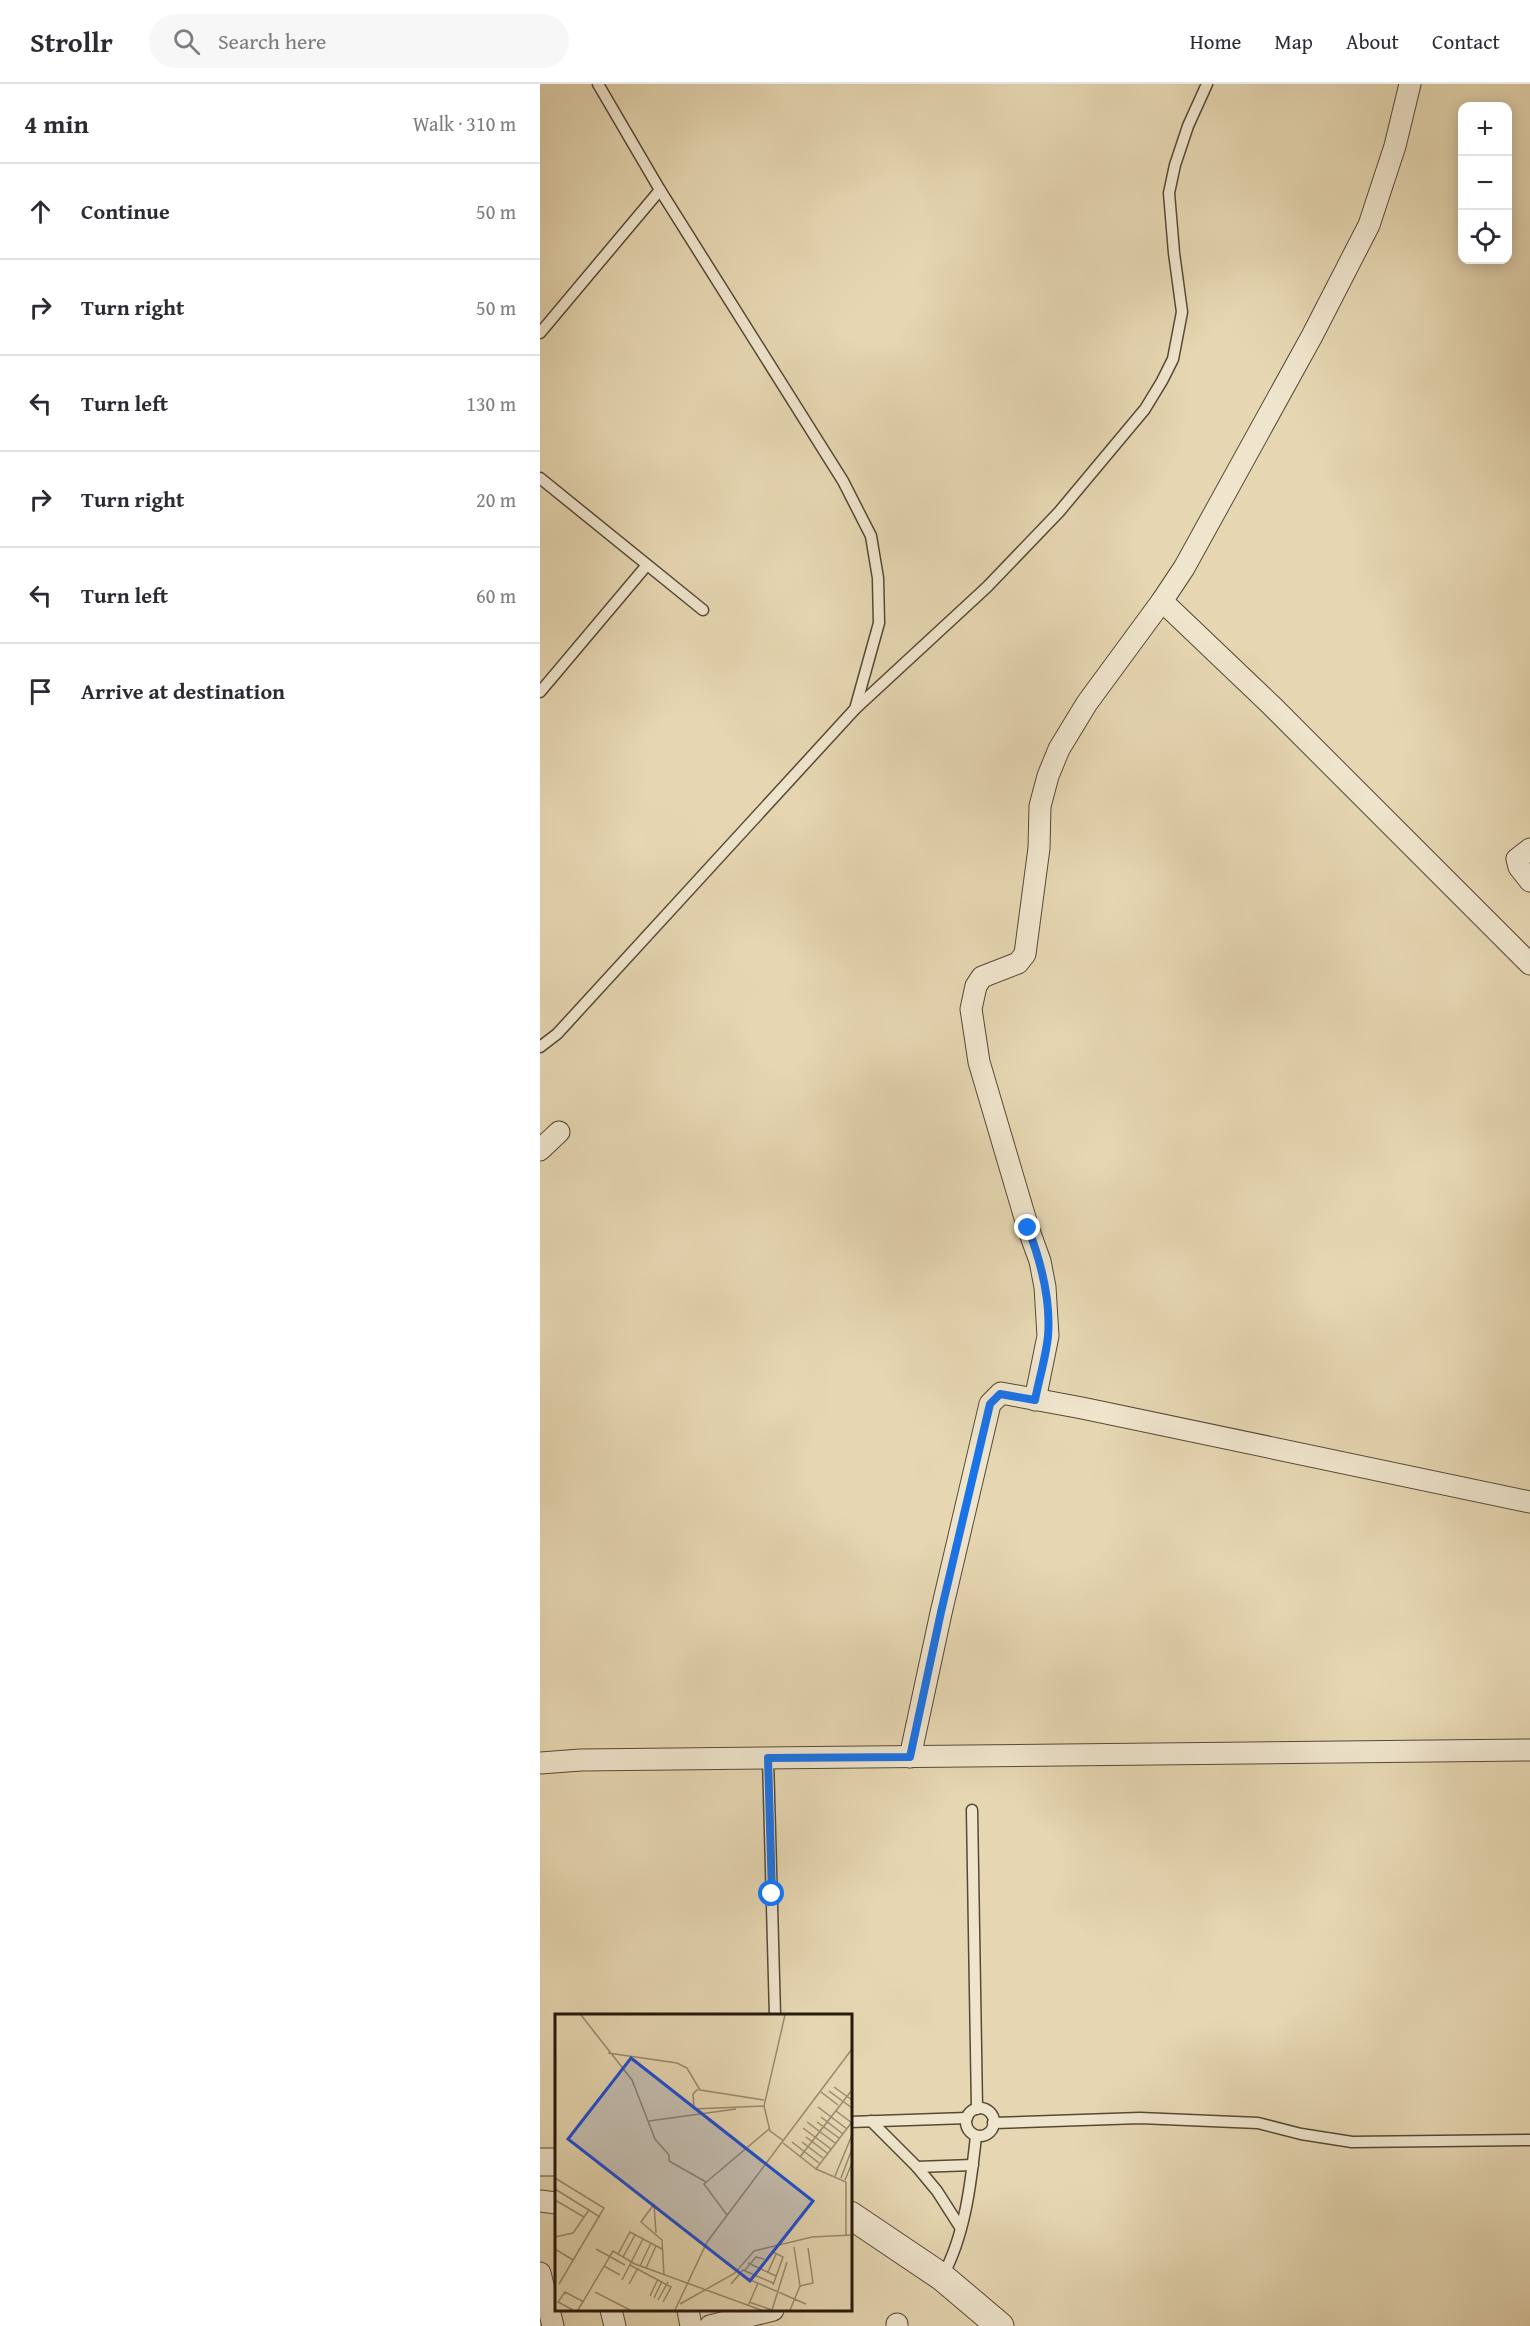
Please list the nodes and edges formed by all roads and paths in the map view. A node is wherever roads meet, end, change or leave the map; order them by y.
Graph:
1 (597, 84) edge
2 (1208, 84) edge
3 (1410, 84) edge
4 (660, 190) junction
5 (540, 333) edge
6 (540, 478) edge
7 (647, 565) junction
8 (1162, 601) junction
9 (702, 610) dead end
10 (540, 692) edge
11 (855, 709) junction
12 (1530, 849) edge
13 (1530, 881) edge
14 (1530, 964) edge
15 (540, 1047) edge
16 (540, 1133) edge
17 (540, 1150) edge
18 (1035, 1400) junction
19 (1530, 1502) edge
20 (1530, 1750) edge
21 (910, 1757) junction
22 (768, 1758) junction
23 (540, 1763) edge
24 (972, 1810) dead end
25 (775, 2014) edge
26 (976, 2109) junction
27 (967, 2118) junction
28 (871, 2121) junction
29 (852, 2122) edge
30 (993, 2123) junction
31 (976, 2136) junction
32 (1530, 2140) edge
33 (973, 2165) junction
34 (917, 2167) junction
35 (540, 2201) edge
36 (555, 2203) edge
37 (852, 2216) edge
38 (960, 2227) junction
39 (540, 2273) edge
40 (942, 2277) junction
41 (611, 2311) edge
42 (687, 2311) edge
43 (769, 2311) edge
44 (553, 2326) edge
45 (615, 2326) edge
46 (691, 2326) edge
47 (710, 2326) edge
48 (1000, 2326) edge

1 - 4 lane
2 - 11 lane
3 - 8 street
4 - 5 lane
4 - 11 lane
6 - 7 lane
7 - 9 lane
7 - 10 lane
8 - 14 street
8 - 18 street
11 - 15 lane
12 - 13 street
16 - 17 street
18 - 19 street
18 - 21 street
20 - 21 street
21 - 22 street
22 - 23 street
22 - 25 lane
24 - 26 lane
26 - 27 lane
26 - 30 lane
27 - 28 lane
27 - 31 lane
28 - 29 lane
28 - 34 lane
30 - 31 lane
30 - 32 lane
31 - 33 lane
33 - 34 lane
33 - 38 lane
34 - 38 lane
35 - 36 street
37 - 40 street
38 - 40 lane
39 - 44 street
40 - 48 street
41 - 45 street
42 - 46 street
43 - 47 street

